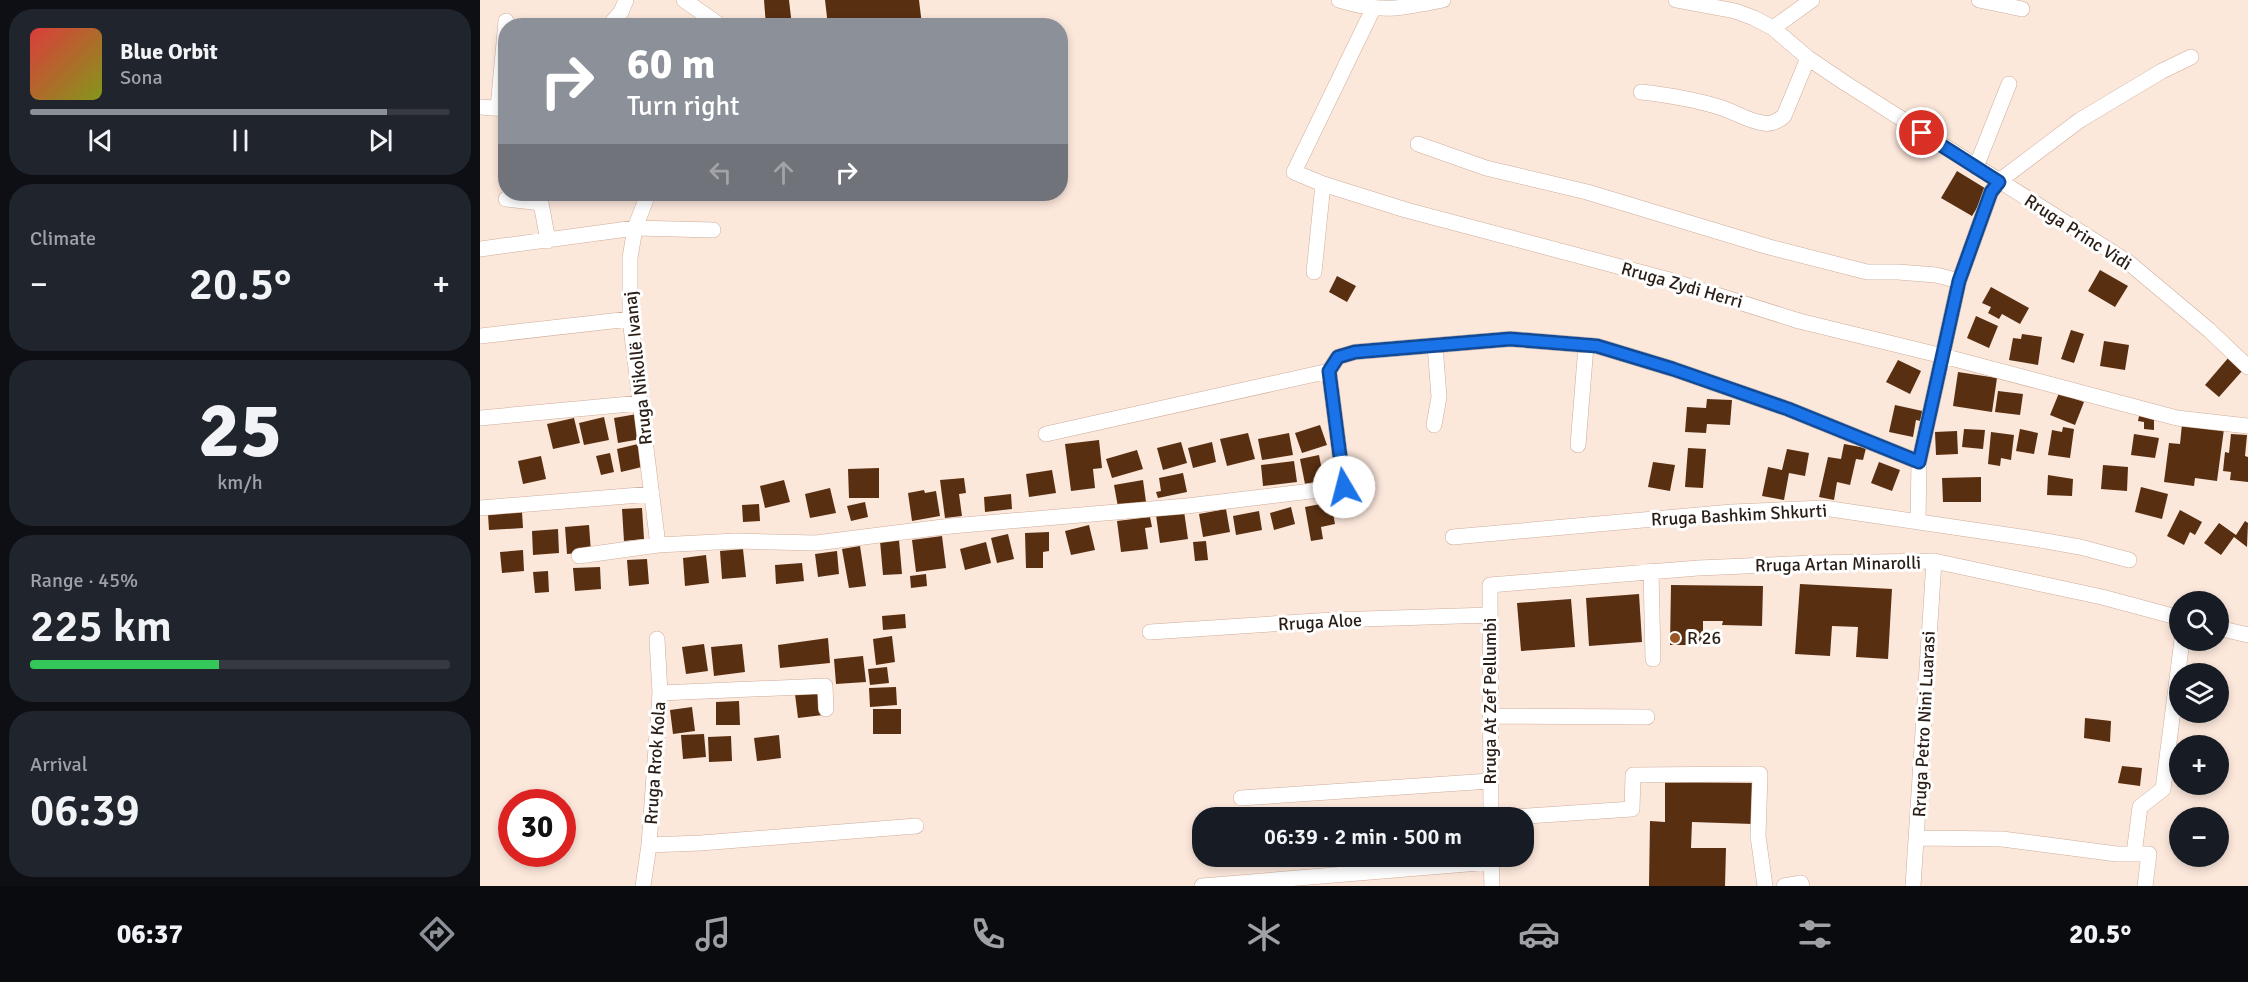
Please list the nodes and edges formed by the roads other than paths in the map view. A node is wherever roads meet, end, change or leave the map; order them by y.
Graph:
1 (626, 0) edge
2 (684, 0) edge
3 (1339, 0) edge
4 (1443, 0) edge
5 (1676, 0) edge
6 (1812, 0) edge
7 (1979, 0) edge
8 (1373, 9) junction
9 (2022, 9) dead end
10 (616, 18) edge
11 (710, 18) edge
12 (1773, 28) junction
13 (2191, 57) dead end
14 (1808, 58) junction
15 (2009, 84) dead end
16 (1641, 92) dead end
17 (480, 107) edge
18 (498, 109) edge
19 (1418, 144) dead end
20 (1976, 167) junction
21 (1999, 182) junction
22 (1323, 184) junction
23 (524, 201) edge
24 (645, 201) edge
25 (635, 228) junction
26 (713, 230) dead end
27 (548, 241) junction
28 (480, 249) edge
29 (1314, 272) dead end
30 (1959, 281) junction
31 (630, 320) junction
32 (480, 336) edge
33 (1435, 345) junction
34 (1586, 346) junction
35 (1943, 356) junction
36 (2248, 367) edge
37 (1329, 371) junction
38 (641, 403) junction
39 (480, 418) edge
40 (1434, 425) dead end
41 (2248, 426) edge
42 (1046, 435) dead end
43 (1578, 445) dead end
44 (1919, 462) junction
45 (652, 494) junction
46 (480, 508) edge
47 (1918, 521) junction
48 (1453, 537) dead end
49 (658, 545) junction
50 (579, 556) dead end
51 (2129, 560) dead end
52 (1934, 561) junction
53 (1651, 571) junction
54 (1490, 585) joint
55 (1490, 615) junction
56 (2169, 615) edge
57 (2229, 631) edge
58 (1150, 632) dead end
59 (2248, 635) edge
60 (657, 639) dead end
61 (2181, 651) edge
62 (1653, 658) dead end
63 (660, 693) junction
64 (826, 709) dead end
65 (1490, 716) junction
66 (1647, 717) dead end
67 (1490, 781) junction
68 (1241, 798) dead end
69 (1491, 807) edge
70 (1534, 816) edge
71 (916, 826) dead end
72 (1918, 838) junction
73 (649, 845) junction
74 (2134, 854) junction
75 (1405, 867) edge
76 (1491, 867) edge
77 (643, 886) edge
78 (1202, 886) edge
79 (1492, 886) edge
80 (1765, 886) edge
81 (1784, 886) edge
82 (1802, 886) edge
83 (1913, 886) edge
84 (2145, 886) edge

1 - 10 street
2 - 11 street
3 - 8 street
4 - 8 street
5 - 12 street, Rruga Princ Vidi
6 - 12 street
7 - 9 street
8 - 22 street, Rruga Zydi Herri
12 - 14 street, Rruga Princ Vidi
13 - 21 street
14 - 16 street
14 - 20 street, Rruga Princ Vidi
15 - 20 street
17 - 18 street
19 - 30 street
20 - 21 street, Rruga Princ Vidi
21 - 30 street
21 - 36 street, Rruga Princ Vidi
22 - 29 street
22 - 35 street, Rruga Zydi Herri
23 - 27 street
24 - 25 street, Rruga Nikollë Ivanaj
25 - 26 street
25 - 27 street
25 - 31 street, Rruga Nikollë Ivanaj
27 - 28 street
30 - 35 street
31 - 32 street
31 - 38 street, Rruga Nikollë Ivanaj
33 - 34 street
33 - 37 street
33 - 40 street
34 - 43 street
34 - 44 street
35 - 41 street, Rruga Zydi Herri
35 - 44 street
37 - 42 street
37 - 49 street
38 - 39 street
38 - 45 street, Rruga Nikollë Ivanaj
44 - 47 street
45 - 46 street
45 - 49 street, Rruga Nikollë Ivanaj
47 - 48 street, Rruga Bashkim Shkurti
47 - 51 street, Rruga Bashkim Shkurti
49 - 50 street
52 - 53 street, Rruga Artan Minarolli
52 - 56 street, Rruga Artan Minarolli
52 - 72 street, Rruga Petro Nini Luarasi
53 - 54 street, Rruga Artan Minarolli
53 - 62 street
54 - 55 street, Rruga At Zef Pellumbi
55 - 58 street, Rruga Aloe
55 - 65 street, Rruga At Zef Pellumbi
57 - 59 street
60 - 63 street, Rruga Rrok Kola
61 - 74 street
63 - 64 street
63 - 73 street, Rruga Rrok Kola
65 - 66 street
65 - 67 street, Rruga At Zef Pellumbi
67 - 68 street
67 - 69 street, Rruga At Zef Pellumbi
70 - 80 street
71 - 73 street
72 - 74 street
72 - 83 street, Rruga Petro Nini Luarasi
73 - 77 street, Rruga Rrok Kola
74 - 84 street
75 - 78 street
76 - 79 street
81 - 82 street

